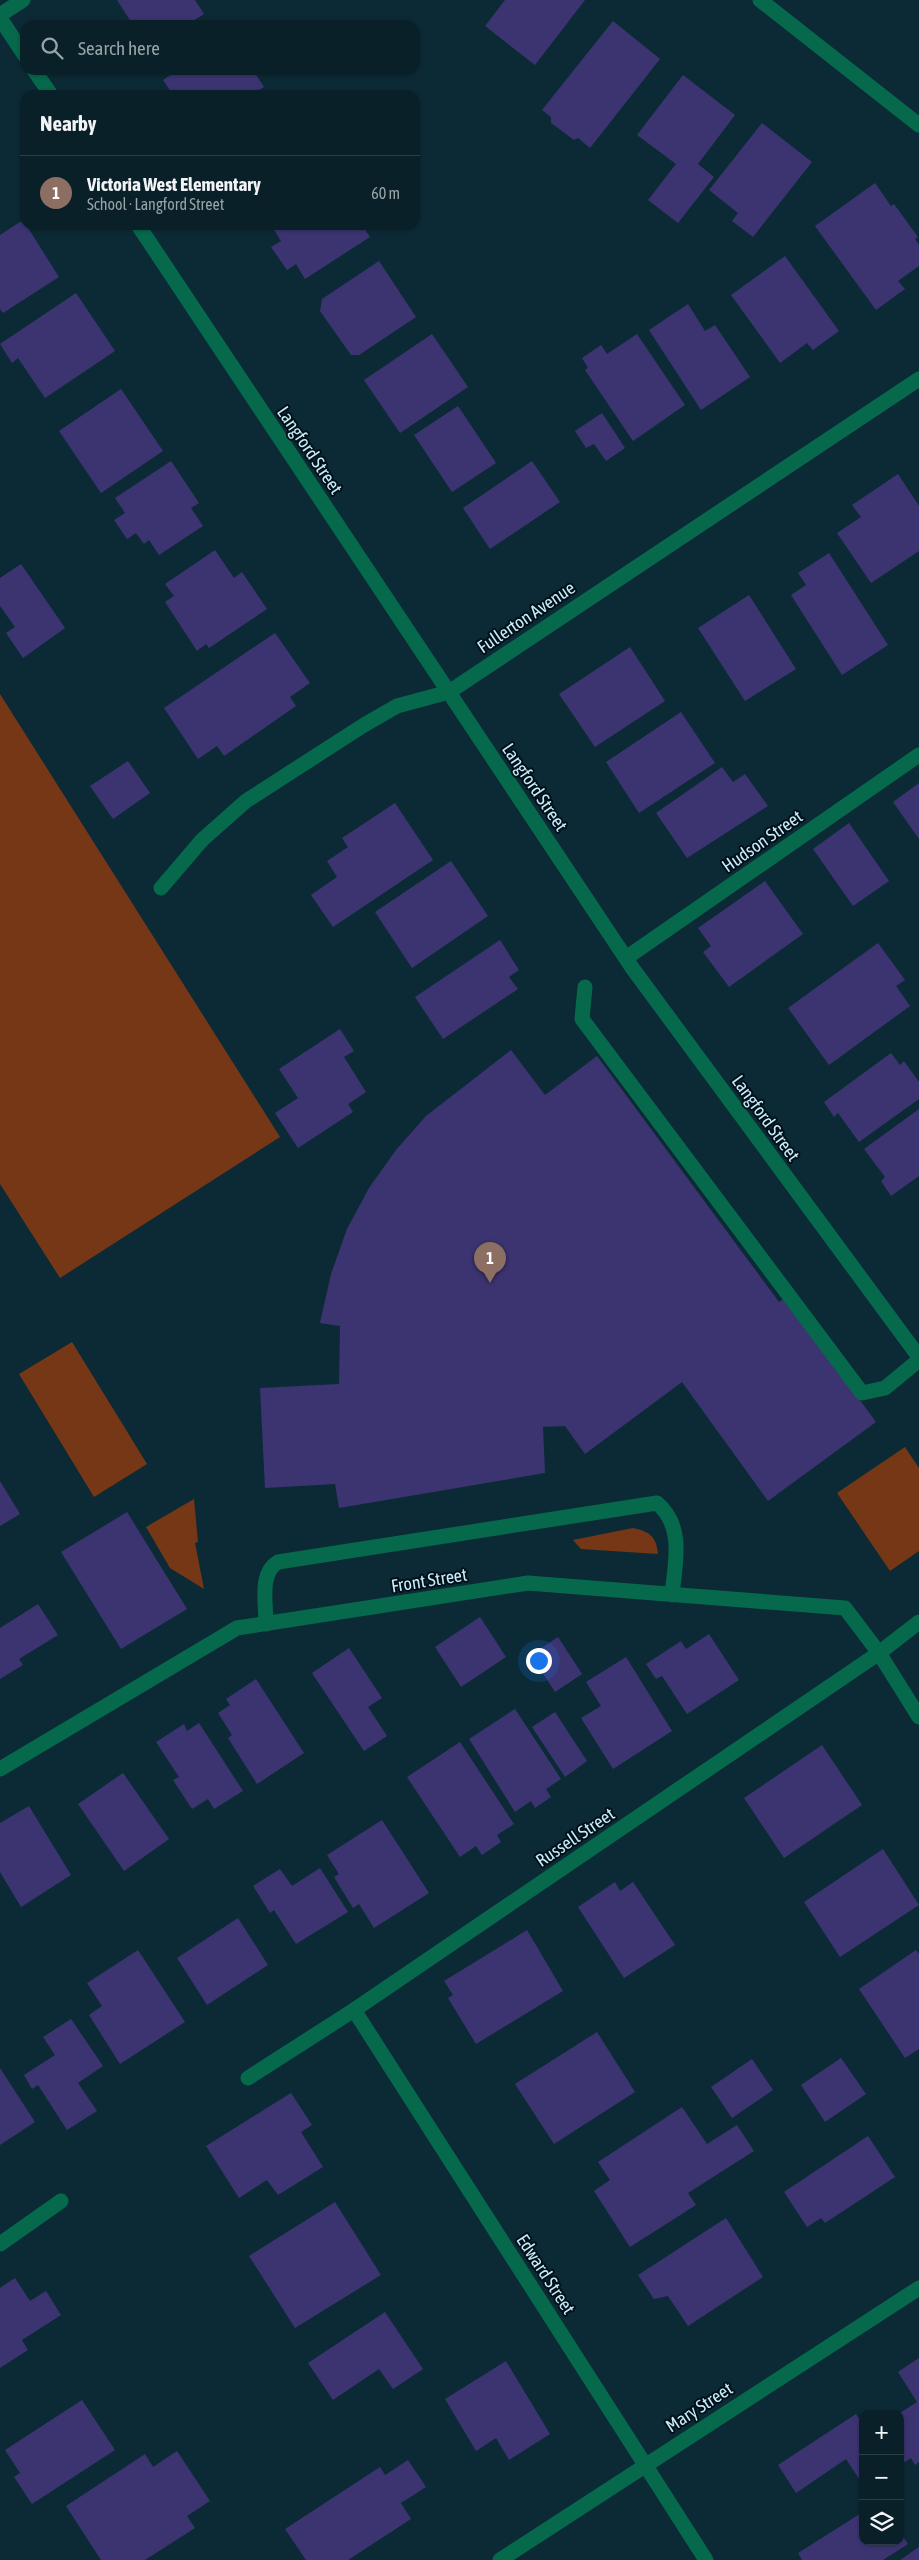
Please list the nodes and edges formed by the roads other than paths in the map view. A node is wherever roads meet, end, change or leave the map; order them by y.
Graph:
1 (23, 0) edge
2 (760, 0) edge
3 (0, 14) edge
4 (0, 18) edge
5 (20, 48) edge
6 (37, 75) edge
7 (48, 90) edge
8 (919, 125) edge
9 (141, 230) edge
10 (919, 379) edge
11 (449, 692) junction
12 (919, 755) edge
13 (161, 888) dead end
14 (626, 958) junction
15 (585, 987) dead end
16 (919, 1358) edge
17 (672, 1595) junction
18 (919, 1622) edge
19 (266, 1624) junction
20 (880, 1653) junction
21 (919, 1717) edge
22 (0, 1769) edge
23 (354, 2010) junction
24 (248, 2078) dead end
25 (61, 2201) dead end
26 (0, 2244) edge
27 (918, 2292) edge
28 (646, 2464) junction
29 (500, 2560) edge
30 (706, 2560) edge

1 - 3 street
2 - 8 street
4 - 5 street
6 - 7 street
9 - 11 street, Langford Street
10 - 11 street, Fullerton Avenue
11 - 13 street, Fullerton Avenue
11 - 14 street, Langford Street
12 - 14 street, Hudson Street
14 - 16 street, Langford Street
15 - 16 street
17 - 19 street, Front Street
17 - 19 street
17 - 20 street, Front Street
18 - 20 street, Russell Street
19 - 22 street, Front Street
20 - 21 street
20 - 23 street, Russell Street
23 - 24 street, Russell Street
23 - 28 street, Edward Street
25 - 26 street
27 - 28 street, Mary Street
28 - 29 street, Mary Street
28 - 30 street, Edward Street

